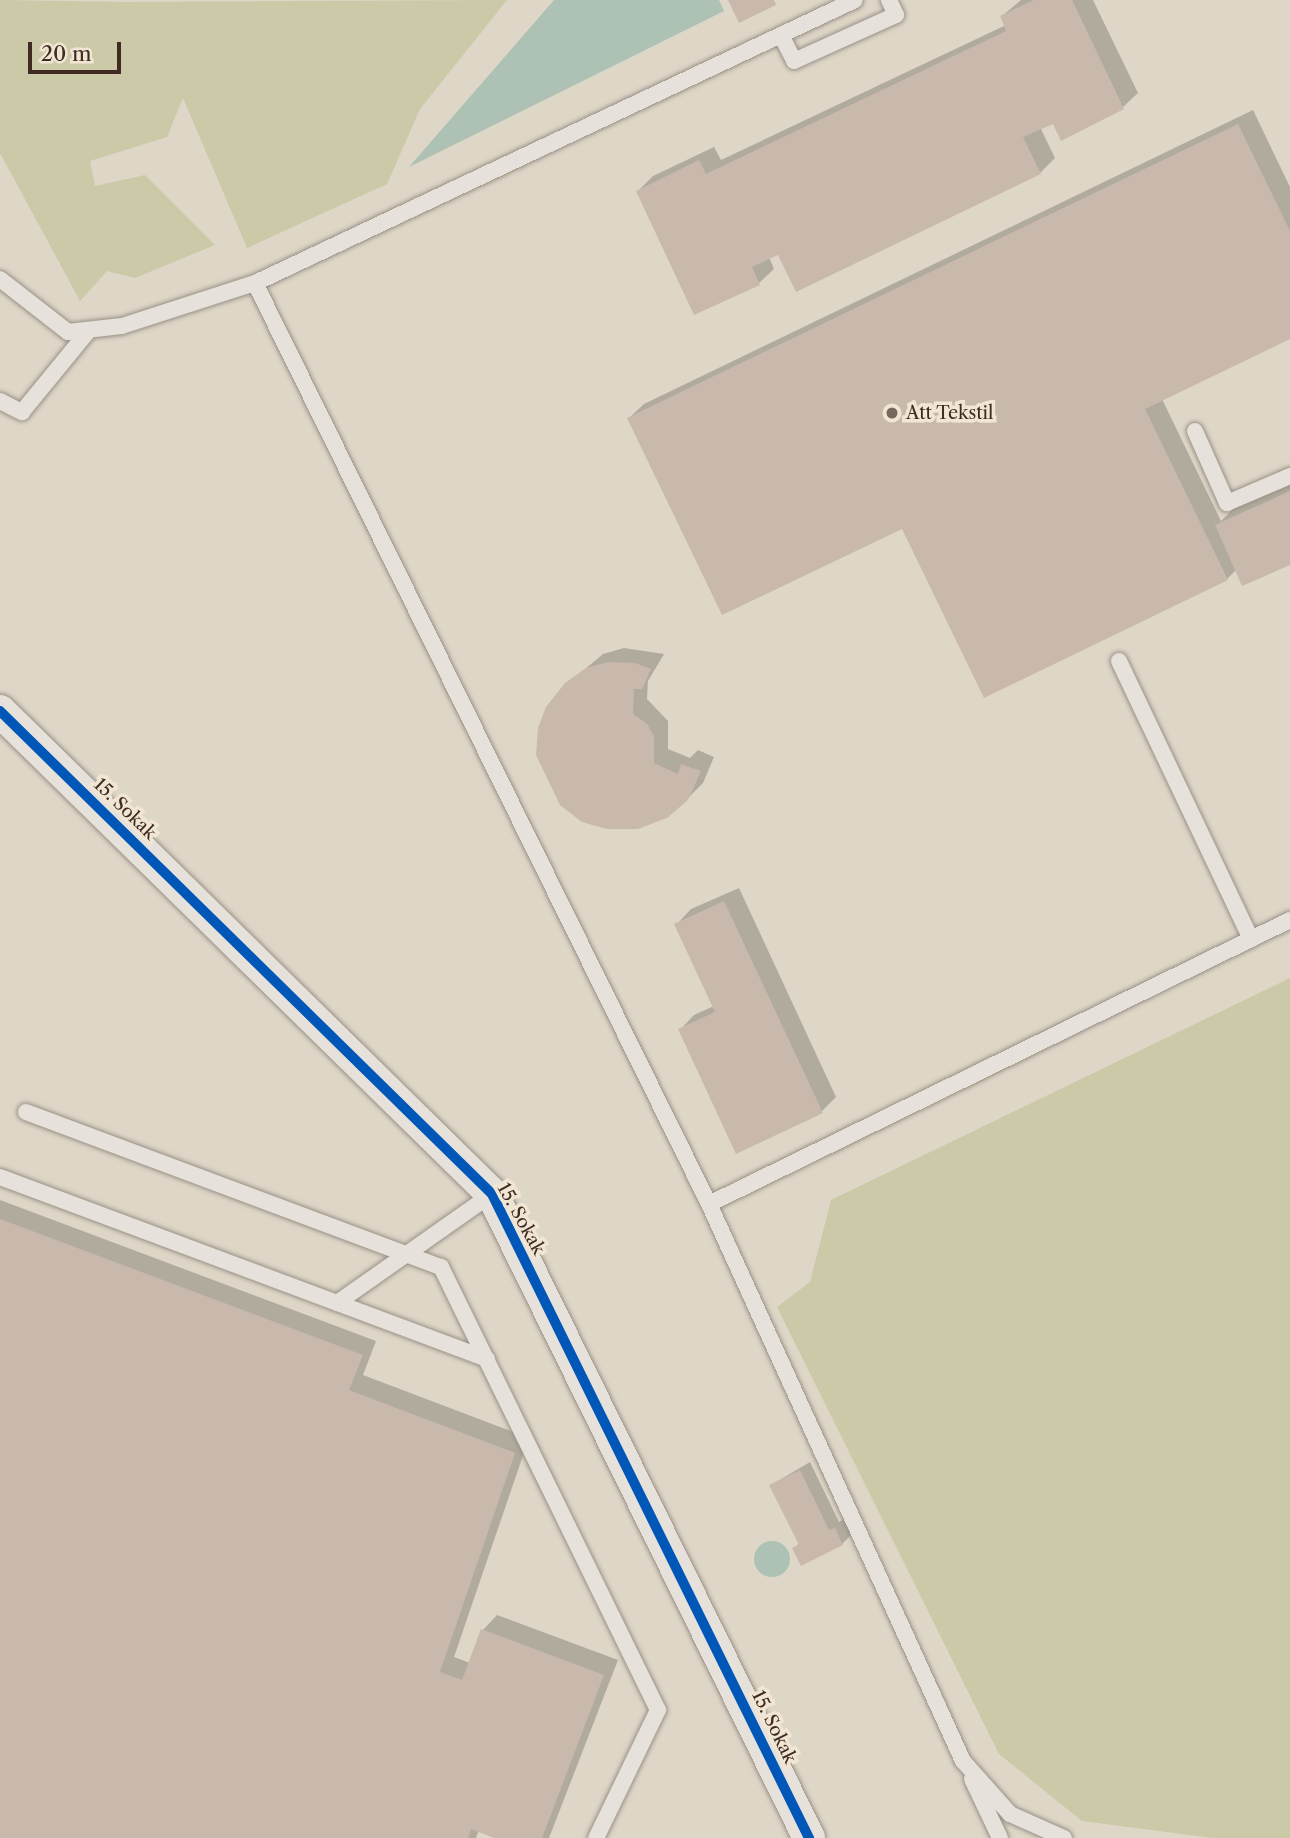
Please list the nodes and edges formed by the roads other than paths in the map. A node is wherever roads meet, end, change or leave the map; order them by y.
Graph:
1 (855, 0) edge
2 (889, 0) edge
3 (781, 35) junction
4 (0, 279) edge
5 (255, 283) junction
6 (89, 330) junction
7 (0, 401) edge
8 (1195, 431) dead end
9 (1290, 476) edge
10 (1119, 661) dead end
11 (0, 711) edge
12 (1290, 920) edge
13 (1251, 939) junction
14 (26, 1112) dead end
15 (0, 1177) edge
16 (492, 1194) junction
17 (709, 1204) junction
18 (405, 1253) junction
19 (337, 1303) junction
20 (487, 1359) junction
21 (963, 1762) junction
22 (596, 1838) edge
23 (809, 1838) edge
24 (1000, 1838) edge
25 (1064, 1838) edge

1 - 3 lane
2 - 3 lane
3 - 5 lane
4 - 6 lane
5 - 6 lane
5 - 17 lane
6 - 7 lane
8 - 9 lane
10 - 13 lane
11 - 16 street, 15. Sokak
12 - 13 lane
13 - 17 lane
14 - 18 lane
15 - 19 lane
16 - 18 lane
16 - 23 street, 15. Sokak
17 - 21 lane
18 - 19 lane
18 - 20 lane
19 - 20 lane
20 - 22 lane
21 - 24 lane
21 - 25 lane

